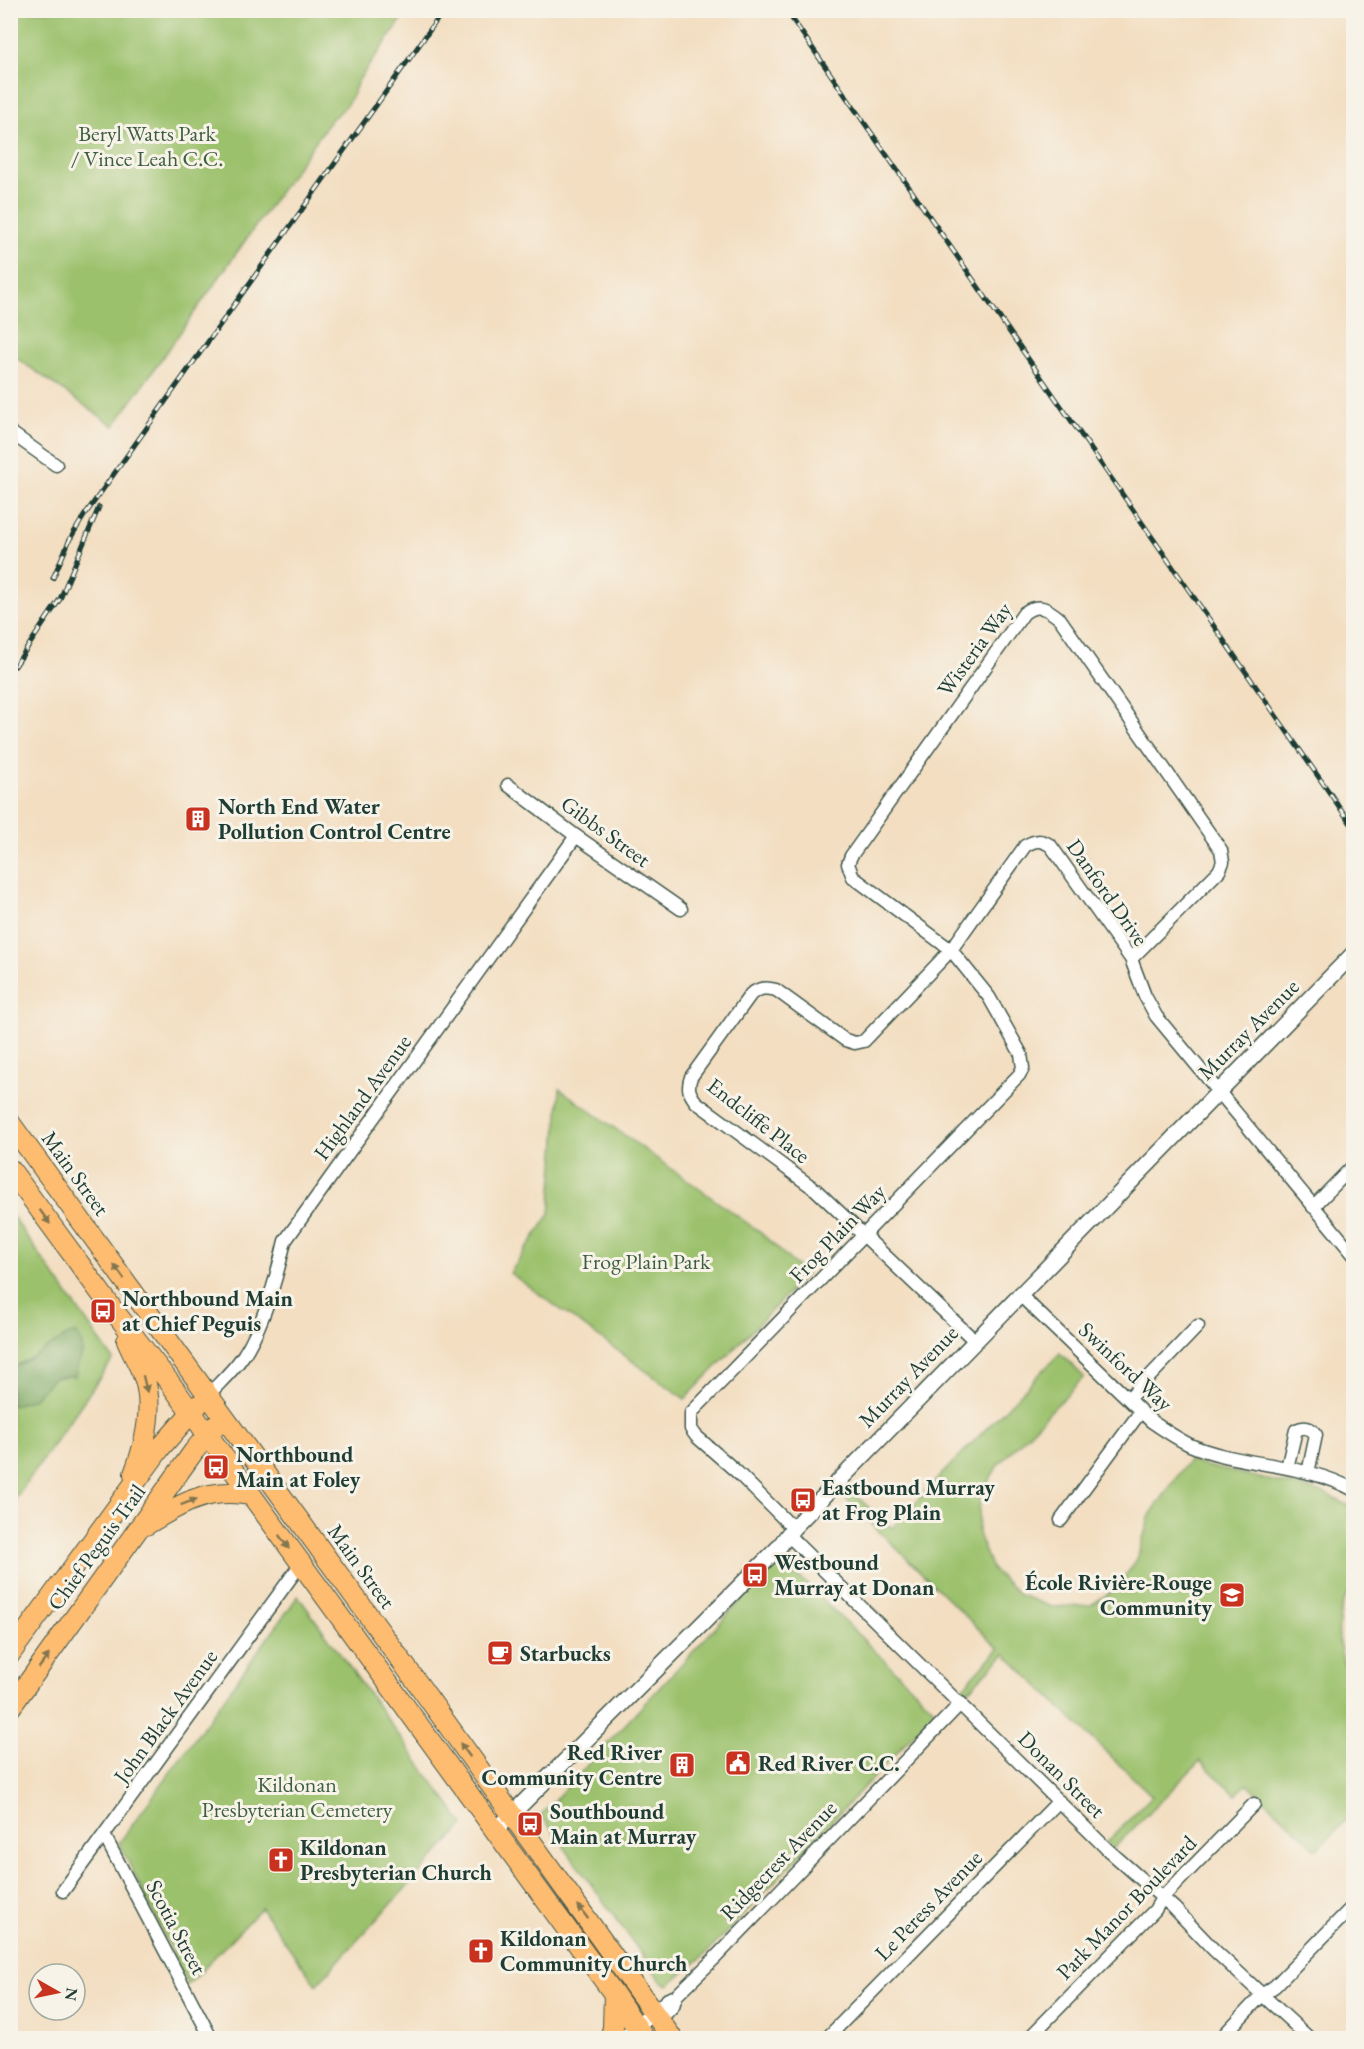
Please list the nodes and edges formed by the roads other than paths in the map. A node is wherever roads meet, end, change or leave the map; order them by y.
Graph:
1 (10, 432) edge
2 (56, 465) dead end
3 (508, 785) dead end
4 (576, 836) junction
5 (681, 909) dead end
6 (951, 950) junction
7 (1353, 953) edge
8 (1131, 959) junction
9 (1217, 1092) junction
10 (10, 1124) edge
11 (1353, 1165) edge
12 (10, 1169) edge
13 (1313, 1207) junction
14 (864, 1235) junction
15 (1353, 1255) edge
16 (1019, 1294) junction
17 (114, 1311) junction
18 (1198, 1326) dead end
19 (974, 1340) junction
20 (208, 1395) junction
21 (1129, 1398) junction
22 (1141, 1412) junction
23 (191, 1413) junction
24 (223, 1416) junction
25 (207, 1435) junction
26 (1287, 1468) junction
27 (1308, 1473) junction
28 (1353, 1490) edge
29 (250, 1495) junction
30 (121, 1500) junction
31 (1061, 1520) dead end
32 (138, 1530) junction
33 (790, 1531) junction
34 (300, 1565) junction
35 (10, 1654) edge
36 (961, 1703) junction
37 (10, 1708) edge
38 (1059, 1801) junction
39 (1254, 1804) dead end
40 (512, 1814) junction
41 (495, 1831) junction
42 (104, 1835) junction
43 (63, 1891) dead end
44 (1162, 1898) junction
45 (1353, 1905) edge
46 (614, 1994) junction
47 (1262, 1995) junction
48 (657, 2015) junction
49 (638, 2036) edge
50 (211, 2038) edge
51 (610, 2038) edge
52 (672, 2038) edge
53 (827, 2038) edge
54 (1029, 2038) edge
55 (1221, 2038) edge
56 (1309, 2038) edge

1 - 2 street
3 - 4 street, Gibbs Street
4 - 5 street, Gibbs Street
4 - 20 street, Highland Avenue
6 - 8 street, Danford Drive
6 - 8 street, Wisteria Way
6 - 14 street, Frog Plain Way
6 - 14 street, Endcliffe Place
7 - 9 street, Murray Avenue
8 - 9 street, Danford Drive
9 - 13 street, Danford Drive
9 - 16 street, Murray Avenue
20 -> 10 main road, Main Street
11 - 13 street
12 -> 17 main road
13 - 15 street, Danford Drive
14 - 19 street, Endcliffe Place
14 - 33 street, Frog Plain Way
16 - 19 street, Murray Avenue
16 - 21 street, Swinford Way
17 - 23 main road
17 -> 30 main road
18 - 21 street
19 - 33 street, Murray Avenue
20 - 23 main road, Chief Peguis Trail
20 - 24 main road, Main Street
21 - 22 street, Swinford Way
22 - 26 street, Swinford Way
22 - 31 street
23 - 25 main road
23 - 30 main road, Chief Peguis Trail
24 - 25 main road, Chief Peguis Trail
40 -> 24 main road, Main Street
25 - 29 main road
25 - 32 main road, Chief Peguis Trail
26 - 27 street, Swinford Way
26 - 27 street
27 - 28 street, Swinford Way
32 -> 29 main road
29 -> 34 main road
30 - 35 main road, Chief Peguis Trail
37 -> 32 main road, Chief Peguis Trail
33 - 36 street, Donan Street
33 - 40 street, Murray Avenue
34 - 41 main road
34 - 42 street, John Black Avenue
36 - 38 street, Donan Street
36 - 48 street, Ridgecrest Avenue
38 - 44 street, Donan Street
38 - 53 street, Le Peress Avenue
39 - 44 street, Park Manor Boulevard
40 - 41 street, Murray Avenue
48 -> 40 main road, Main Street
41 - 46 main road
42 - 43 street, John Black Avenue
42 - 50 street, Scotia Street
44 - 47 street, Donan Street
44 - 54 street, Park Manor Boulevard
45 - 47 street
46 - 49 main road
46 - 51 main road
47 - 55 street
47 - 56 street, Donan Street
48 - 49 street, Ridgecrest Avenue
48 - 52 main road, Main Street

